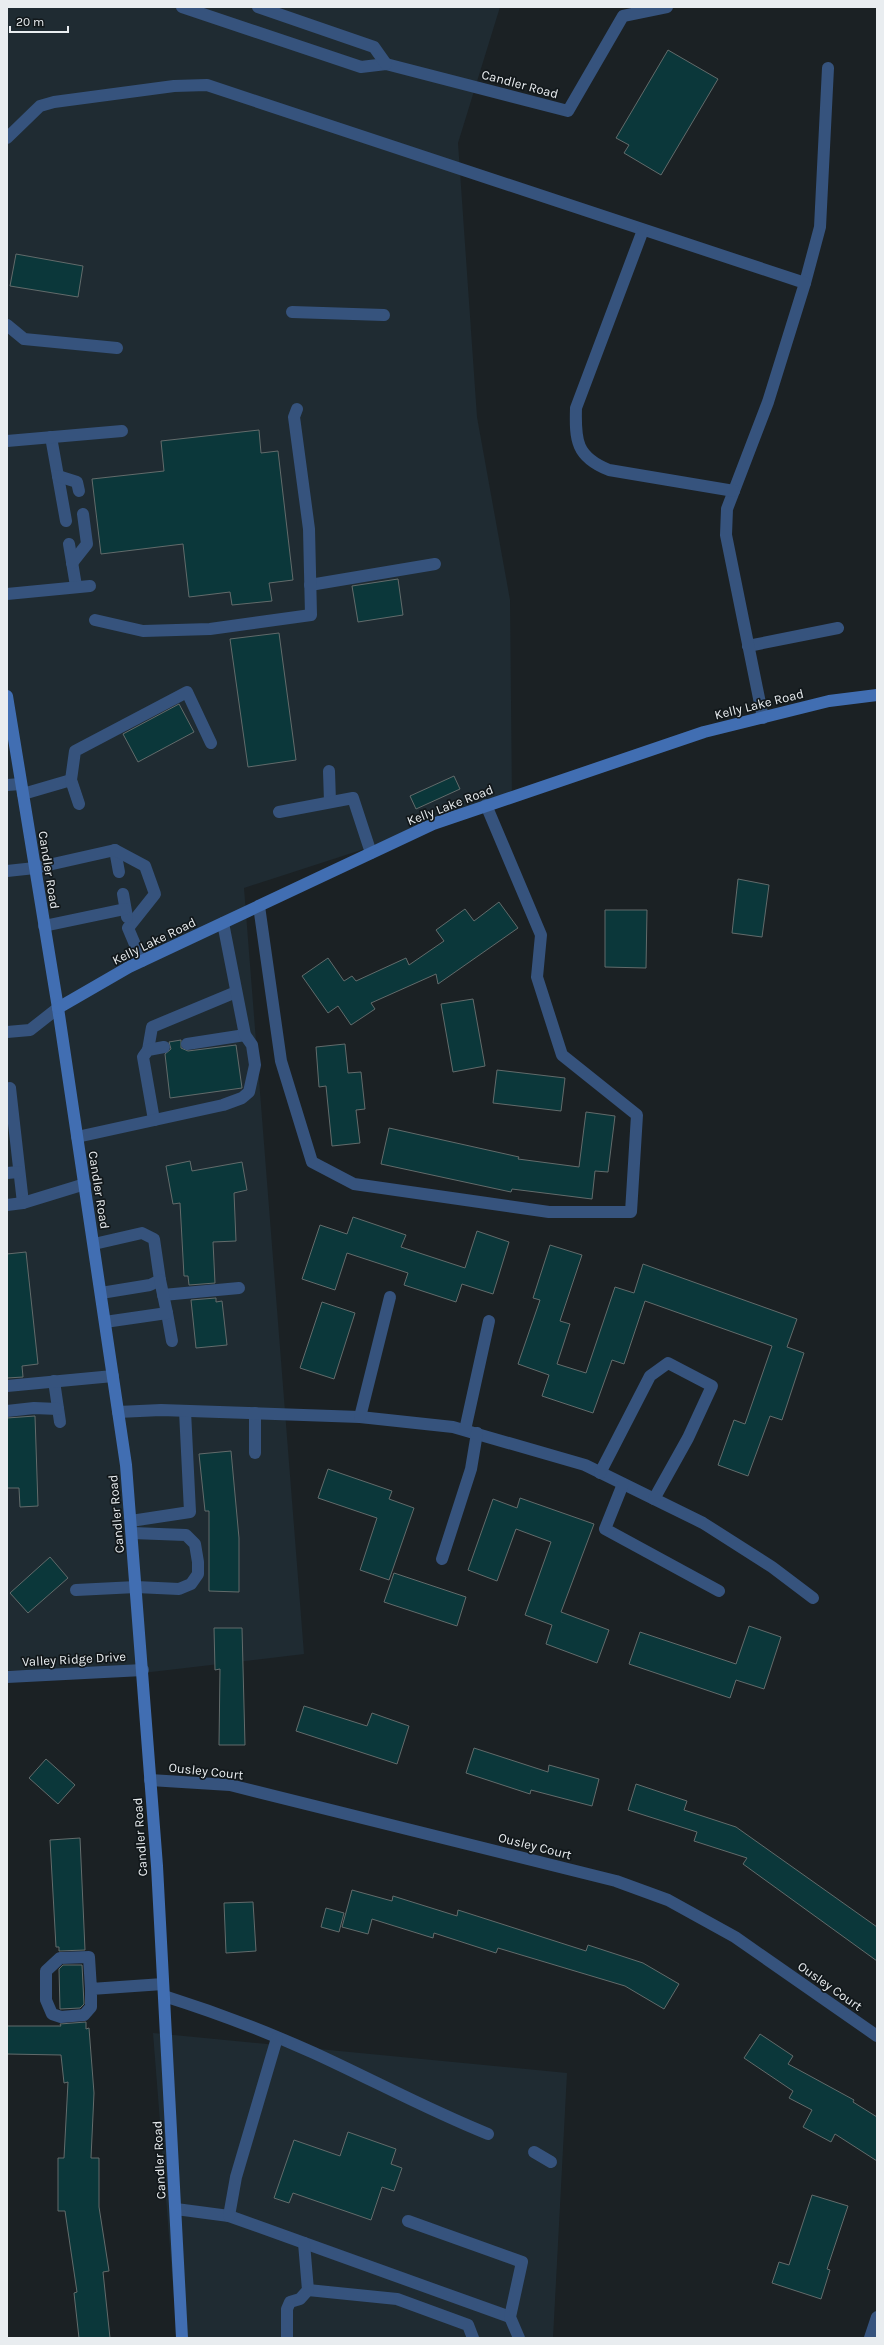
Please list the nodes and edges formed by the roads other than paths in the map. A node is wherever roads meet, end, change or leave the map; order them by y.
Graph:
1 (182, 7) edge
2 (258, 7) edge
3 (667, 7) edge
4 (621, 11) edge
5 (386, 64) junction
6 (828, 68) dead end
7 (7, 138) edge
8 (643, 230) junction
9 (805, 283) junction
10 (292, 312) dead end
11 (384, 315) dead end
12 (7, 326) edge
13 (117, 348) dead end
14 (298, 410) dead end
15 (122, 431) dead end
16 (51, 437) junction
17 (7, 441) edge
18 (58, 476) junction
19 (79, 491) dead end
20 (734, 491) junction
21 (83, 514) dead end
22 (66, 521) dead end
23 (69, 544) dead end
24 (72, 563) junction
25 (435, 564) dead end
26 (310, 585) junction
27 (76, 586) junction
28 (90, 586) dead end
29 (7, 594) edge
30 (95, 620) dead end
31 (838, 628) dead end
32 (748, 646) junction
33 (877, 695) edge
34 (7, 696) edge
35 (763, 718) junction
36 (11, 740) edge
37 (211, 743) dead end
38 (328, 771) dead end
39 (71, 780) junction
40 (7, 785) edge
41 (22, 789) junction
42 (330, 802) junction
43 (79, 804) dead end
44 (486, 805) junction
45 (279, 812) dead end
46 (115, 850) junction
47 (371, 853) junction
48 (35, 868) junction
49 (7, 871) edge
50 (119, 872) dead end
51 (123, 894) dead end
52 (259, 906) junction
53 (125, 909) junction
54 (223, 923) junction
55 (44, 926) junction
56 (128, 928) junction
57 (142, 961) junction
58 (236, 992) junction
59 (58, 1008) junction
60 (7, 1032) edge
61 (245, 1035) junction
62 (187, 1044) dead end
63 (164, 1047) dead end
64 (148, 1050) junction
65 (7, 1089) edge
66 (154, 1120) junction
67 (77, 1137) junction
68 (12, 1144) edge
69 (19, 1172) junction
70 (7, 1173) edge
71 (85, 1184) junction
72 (23, 1203) junction
73 (7, 1205) edge
74 (94, 1244) junction
75 (160, 1280) junction
76 (239, 1288) dead end
77 (101, 1293) junction
78 (163, 1295) junction
79 (390, 1297) dead end
80 (166, 1313) junction
81 (489, 1321) dead end
82 (105, 1322) junction
83 (172, 1341) dead end
84 (113, 1376) junction
85 (54, 1381) junction
86 (7, 1386) edge
87 (58, 1409) junction
88 (7, 1411) edge
89 (185, 1411) junction
90 (118, 1412) junction
91 (255, 1413) junction
92 (360, 1416) junction
93 (60, 1422) dead end
94 (471, 1432) junction
95 (255, 1453) dead end
96 (600, 1473) junction
97 (623, 1484) junction
98 (654, 1499) junction
99 (131, 1527) junction
100 (442, 1559) dead end
101 (136, 1587) junction
102 (76, 1590) dead end
103 (719, 1591) dead end
104 (813, 1598) dead end
105 (143, 1670) junction
106 (7, 1677) edge
107 (150, 1780) junction
108 (91, 1989) junction
109 (164, 1990) junction
110 (877, 2036) edge
111 (277, 2038) junction
112 (488, 2134) dead end
113 (534, 2152) dead end
114 (551, 2162) dead end
115 (176, 2209) junction
116 (229, 2216) junction
117 (408, 2221) dead end
118 (304, 2243) junction
119 (308, 2290) junction
120 (510, 2317) junction
121 (877, 2317) edge
122 (182, 2338) edge
123 (287, 2338) edge
124 (473, 2338) edge
125 (519, 2338) edge
126 (870, 2338) edge

1 - 5 street, Candler Road
2 - 5 street
3 - 4 street, Candler Road
4 - 5 street, Candler Road
6 - 9 street
7 - 8 street
8 - 9 street
8 - 20 street
9 - 20 street
10 - 11 street
12 - 13 street
14 - 26 street
15 - 16 street
16 - 17 street
16 - 18 street
18 - 19 street
18 - 22 street
20 - 32 street
21 - 24 street
23 - 24 street
24 - 27 street
25 - 26 street
26 - 30 street
27 - 28 street
27 - 29 street
31 - 32 street
32 - 35 street
33 - 35 main road, Kelly Lake Road
34 - 36 main road, Candler Road
35 - 44 main road, Kelly Lake Road
36 - 41 main road, Candler Road
37 - 39 street
38 - 42 street
39 - 41 street
39 - 43 street
40 - 41 street
41 - 48 main road, Candler Road
42 - 45 street
42 - 47 street
44 - 47 main road, Kelly Lake Road
44 - 52 street
46 - 48 street
46 - 50 street
46 - 56 street
47 - 52 main road, Kelly Lake Road
48 - 49 street
48 - 55 main road, Candler Road
51 - 53 street
52 - 54 main road, Kelly Lake Road
53 - 55 street
53 - 56 street
54 - 57 main road, Kelly Lake Road
54 - 58 street
55 - 59 main road, Candler Road
56 - 57 street
57 - 59 main road, Kelly Lake Road
58 - 61 street
58 - 64 street
59 - 60 street
59 - 67 main road, Candler Road
61 - 62 street
61 - 66 street
63 - 64 street
64 - 66 street
65 - 68 street
66 - 67 street
67 - 71 main road, Candler Road
68 - 69 street
69 - 70 street
69 - 72 street
71 - 72 street
71 - 74 main road, Candler Road
72 - 73 street
74 - 75 street
74 - 77 main road, Candler Road
75 - 77 street
75 - 78 street
76 - 78 street
77 - 82 main road, Candler Road
78 - 80 street
79 - 92 street
80 - 82 street
80 - 83 street
81 - 94 street
82 - 84 main road, Candler Road
84 - 85 street
84 - 90 main road, Candler Road
85 - 86 street
85 - 87 street
87 - 88 street
87 - 93 street
89 - 90 street
89 - 91 street
89 - 99 street
90 - 99 main road, Candler Road
91 - 92 street
91 - 95 street
92 - 94 street
94 - 96 street
94 - 100 street
96 - 97 street
96 - 98 street
97 - 98 street
97 - 103 street
98 - 104 street
99 - 101 main road, Candler Road
99 - 101 street
101 - 102 street
101 - 105 main road, Candler Road
105 - 106 street, Valley Ridge Drive
105 - 107 main road, Candler Road
107 - 109 main road, Candler Road
107 - 110 street, Ousley Court
108 - 108 street
108 - 109 street
109 - 111 street
109 - 115 main road, Candler Road
111 - 112 street
111 - 116 street
113 - 114 street
115 - 116 street
115 - 122 main road, Candler Road
116 - 118 street
117 - 120 street
118 - 119 street
118 - 120 street
119 - 123 street
119 - 124 street
120 - 125 street
121 - 126 street

